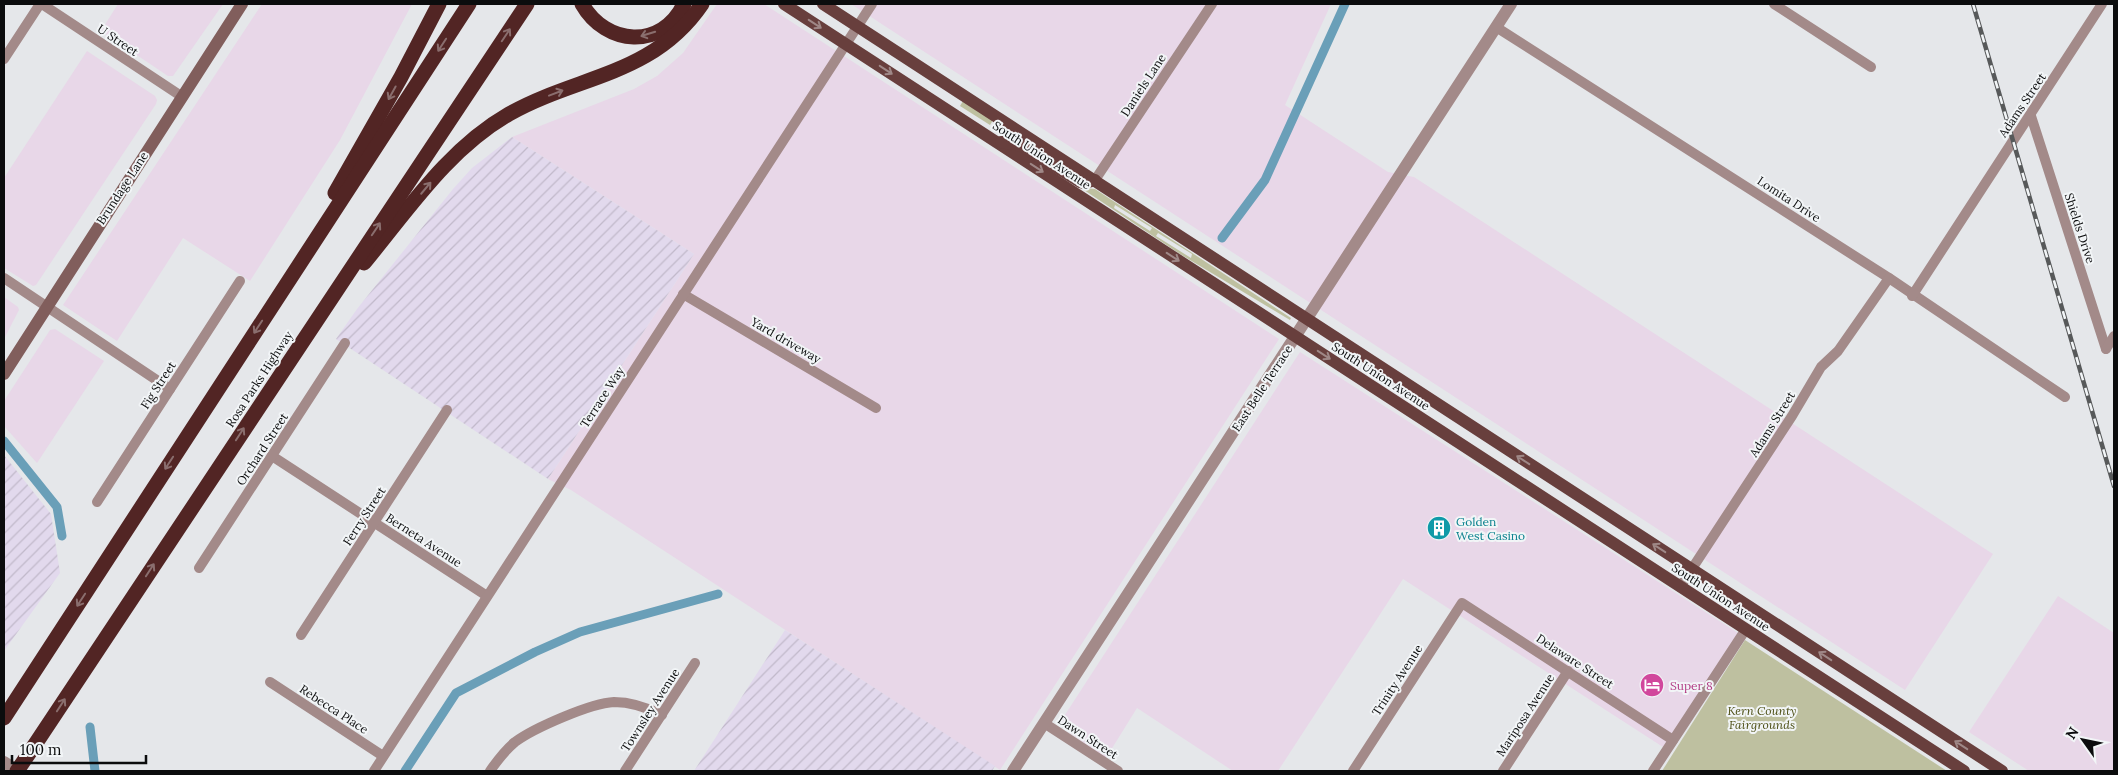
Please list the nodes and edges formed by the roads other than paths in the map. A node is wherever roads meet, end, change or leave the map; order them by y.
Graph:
1 (41, 4) edge
2 (242, 4) edge
3 (439, 4) edge
4 (469, 4) edge
5 (527, 4) edge
6 (582, 4) edge
7 (684, 4) edge
8 (702, 4) edge
9 (784, 4) edge
10 (823, 4) edge
11 (872, 4) edge
12 (1212, 4) edge
13 (1511, 4) edge
14 (1774, 4) edge
15 (2102, 4) edge
16 (1496, 27) junction
17 (851, 35) junction
18 (4, 60) edge
19 (1871, 67) dead end
20 (181, 96) junction
21 (2031, 116) junction
22 (996, 141) junction
23 (1095, 180) junction
24 (4, 278) edge
25 (1889, 278) junction
26 (240, 282) dead end
27 (683, 294) junction
28 (1912, 296) junction
29 (277, 298) junction
30 (47, 306) junction
31 (1307, 319) junction
32 (310, 327) junction
33 (2114, 336) edge
34 (1295, 337) junction
35 (345, 343) dead end
36 (4, 374) edge
37 (170, 389) junction
38 (2065, 397) dead end
39 (876, 408) dead end
40 (447, 410) dead end
41 (272, 456) junction
42 (97, 502) dead end
43 (374, 522) junction
44 (199, 568) dead end
45 (1692, 570) junction
46 (1680, 587) junction
47 (487, 596) junction
48 (1462, 603) joint
49 (1746, 629) junction
50 (301, 635) dead end
51 (695, 663) dead end
52 (1568, 672) junction
53 (270, 682) dead end
54 (662, 715) junction
55 (4, 718) edge
56 (1044, 724) junction
57 (1673, 740) junction
58 (384, 756) junction
59 (4, 762) edge
60 (17, 771) edge
61 (374, 771) edge
62 (490, 771) edge
63 (625, 771) edge
64 (1013, 771) edge
65 (1118, 771) edge
66 (1353, 771) edge
67 (1503, 771) edge
68 (1653, 771) edge
69 (1964, 771) edge
70 (2002, 771) edge

1 - 18 street
1 - 20 street, U Street
2 - 20 main road, Brundage Lane
3 -> 29 highway
4 -> 29 highway
32 -> 5 highway, Rosa Parks Highway
7 -> 6 highway
32 -> 8 highway
9 -> 17 main road, South Union Avenue
10 - 17 main road, South Union Avenue
11 - 17 street, Terrace Way
12 - 23 street, Daniels Lane
13 - 16 street, East Belle Terrace
14 - 19 street
15 - 21 street, Adams Street
16 - 25 street, Lomita Drive
16 - 31 street, East Belle Terrace
17 -> 22 main road, South Union Avenue
17 - 23 main road, South Union Avenue
17 - 27 street, Terrace Way
20 - 30 main road, Brundage Lane
21 - 28 street, Adams Street
21 - 33 street, Shields Drive
22 - 23 main road
22 -> 34 main road, South Union Avenue
23 - 31 main road, South Union Avenue
24 - 30 street
25 - 28 street, Lomita Drive
25 - 45 street, Adams Street
26 - 37 street, Fig Street
27 - 39 street, Yard driveway
27 - 47 street, Terrace Way
28 - 38 street, Lomita Drive
29 -> 55 highway
30 - 36 main road, Brundage Lane
30 - 37 street
31 - 34 street, East Belle Terrace
45 -> 31 main road, South Union Avenue
60 -> 32 highway, Rosa Parks Highway, bridge
34 -> 46 main road, South Union Avenue
34 - 56 street, East Belle Terrace
35 - 41 street, Orchard Street
37 - 42 street, Fig Street
40 - 43 street, Ferry Street
41 - 43 street, Berneta Avenue
41 - 44 street, Orchard Street
43 - 47 street, Berneta Avenue
43 - 50 street, Ferry Street
45 - 46 street, Adams Street
70 -> 45 main road, South Union Avenue
46 - 49 main road, South Union Avenue
47 - 58 street, Terrace Way
48 - 52 street, Delaware Street
48 - 66 street, Trinity Avenue
49 - 57 street
49 - 69 main road, South Union Avenue
51 - 54 street, Townsley Avenue
52 - 57 street, Delaware Street
52 - 67 street, Mariposa Avenue
53 - 58 street, Rebecca Place
54 - 62 street
54 - 63 street, Townsley Avenue
56 - 64 street, East Belle Terrace
56 - 65 street, Dawn Street
57 - 68 street
58 - 61 street, Terrace Way
59 - 60 street

